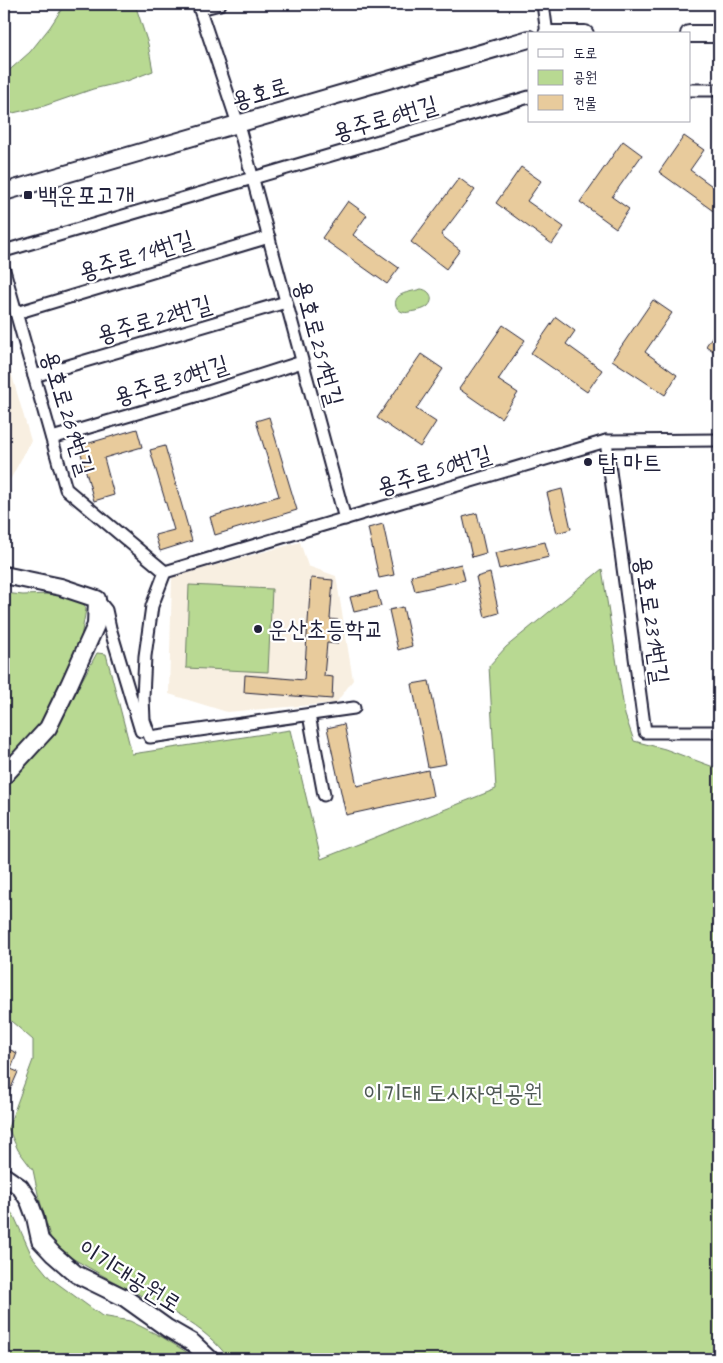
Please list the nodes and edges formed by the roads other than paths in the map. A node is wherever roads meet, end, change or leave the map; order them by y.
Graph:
1 (220, 4) edge
2 (543, 4) edge
3 (199, 7) edge
4 (547, 32) edge
5 (690, 34) edge
6 (719, 34) edge
7 (528, 39) edge
8 (690, 90) edge
9 (719, 90) edge
10 (528, 98) edge
11 (238, 124) junction
12 (253, 178) junction
13 (4, 192) edge
14 (268, 237) junction
15 (4, 252) edge
16 (4, 270) edge
17 (286, 302) junction
18 (16, 313) junction
19 (302, 362) junction
20 (34, 376) junction
21 (52, 438) junction
22 (719, 440) edge
23 (606, 441) junction
24 (344, 519) junction
25 (166, 572) junction
26 (4, 576) edge
27 (97, 599) junction
28 (354, 708) dead end
29 (309, 716) junction
30 (719, 732) edge
31 (150, 737) junction
32 (4, 776) edge
33 (324, 795) dead end
34 (4, 1176) edge
35 (210, 1359) edge

1 - 3 street
2 - 4 street
3 - 11 street, 용호로251번길
5 - 6 main road
7 - 11 main road, 용호로
8 - 9 street
10 - 12 street, 용주로6번길
11 - 12 street, 용호로251번길
11 - 13 main road, 용호로
12 - 14 street, 용호로251번길
12 - 15 street
14 - 17 street, 용호로251번길
14 - 18 street, 용주로14번길
16 - 18 street, 용호로269번길
17 - 19 street, 용호로251번길
17 - 20 street, 용주로22번길
18 - 20 street, 용호로269번길
19 - 21 street, 용주로30번길
19 - 24 street, 용호로251번길
20 - 21 street, 용호로269번길
21 - 25 street, 용호로269번길
22 - 23 street, 용주로50번길
23 - 24 street, 용주로50번길
23 - 30 street, 용호로231번길
24 - 25 street, 용주로50번길
25 - 31 street
26 - 27 main road
27 - 31 street
27 - 32 main road
28 - 29 street
29 - 31 street
29 - 33 street
34 - 35 main road, 이기대공원로

